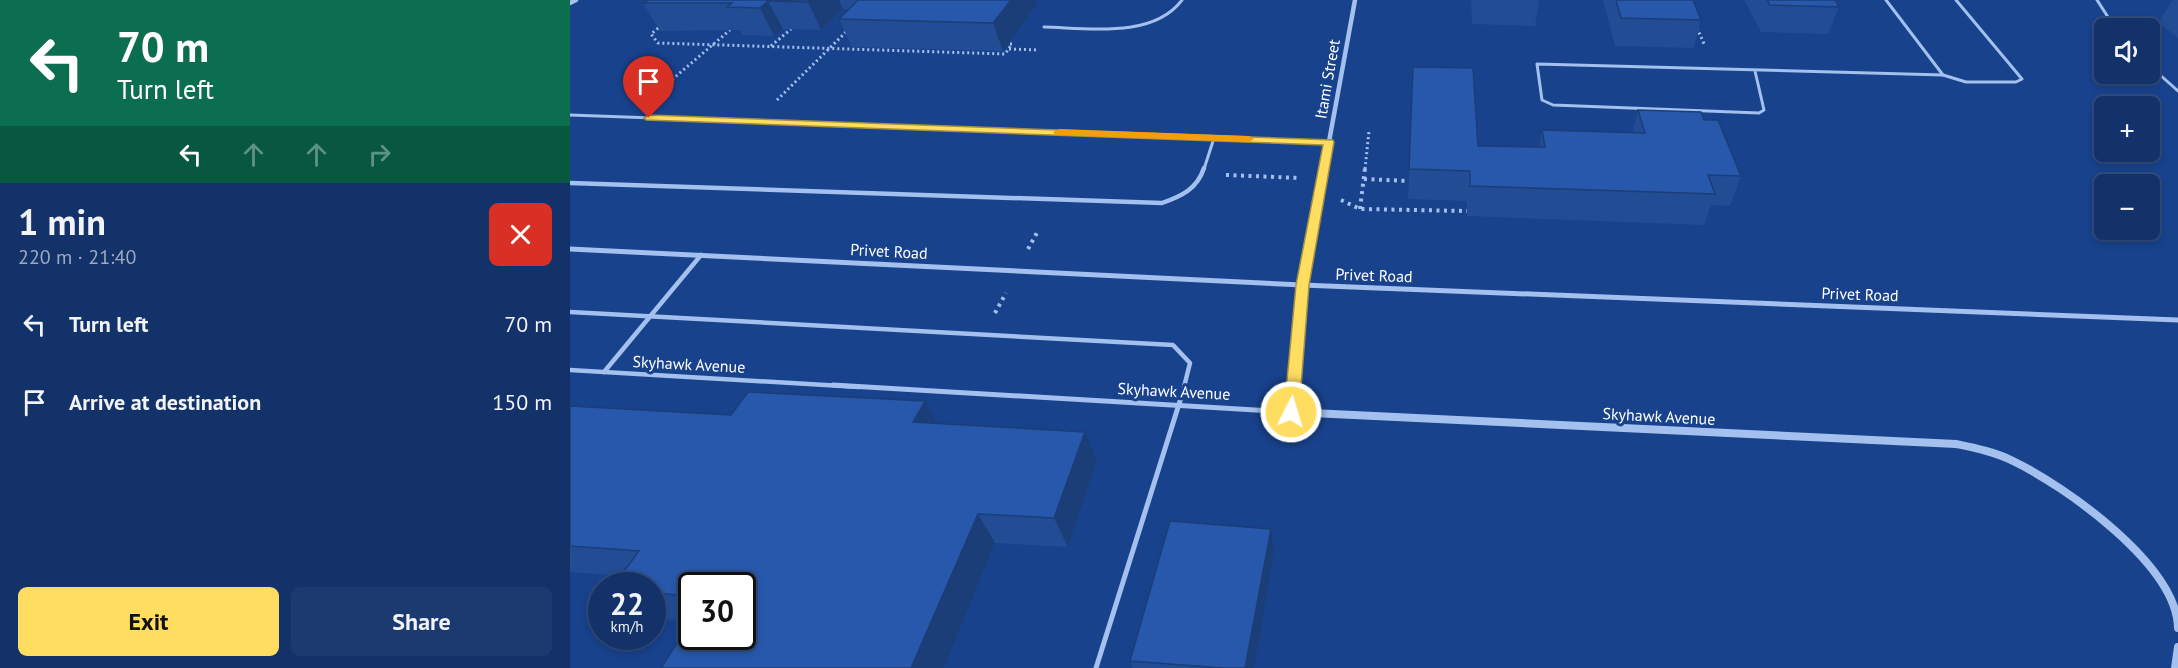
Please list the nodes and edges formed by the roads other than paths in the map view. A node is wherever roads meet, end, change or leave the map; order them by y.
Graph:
1 (576, 0) edge
2 (1182, 0) edge
3 (1355, 0) edge
4 (1886, 0) edge
5 (1956, 0) edge
6 (2097, 0) edge
7 (570, 3) edge
8 (2109, 18) edge
9 (1044, 27) dead end
10 (1755, 71) junction
11 (1943, 75) junction
12 (2160, 75) edge
13 (2178, 91) edge
14 (570, 115) edge
15 (1215, 138) junction
16 (1329, 142) junction
17 (570, 183) edge
18 (570, 249) edge
19 (701, 255) junction
20 (1302, 285) junction
21 (570, 312) edge
22 (651, 316) junction
23 (2178, 320) edge
24 (570, 370) edge
25 (604, 372) junction
26 (1179, 405) junction
27 (1291, 412) junction
28 (2178, 628) edge
29 (2178, 647) edge
30 (1096, 668) edge
31 (2175, 668) edge

1 - 7 street
2 - 9 lane
3 - 16 street, Itami Street
4 - 11 lane
5 - 11 lane
6 - 8 lane
10 - 10 lane
10 - 11 lane
12 - 13 lane
14 - 15 lane
15 - 16 lane
15 - 17 lane
16 - 20 street, Itami Street
18 - 19 street, Privet Road
19 - 20 street, Privet Road
19 - 22 lane
20 - 23 street, Privet Road
20 - 27 street, Itami Street
21 - 22 lane
22 - 25 lane
22 - 26 lane
24 - 25 lane, Skyhawk Avenue
25 - 26 lane, Skyhawk Avenue
26 - 27 lane, Skyhawk Avenue
26 - 30 lane
27 - 28 street, Skyhawk Avenue
29 - 31 street

